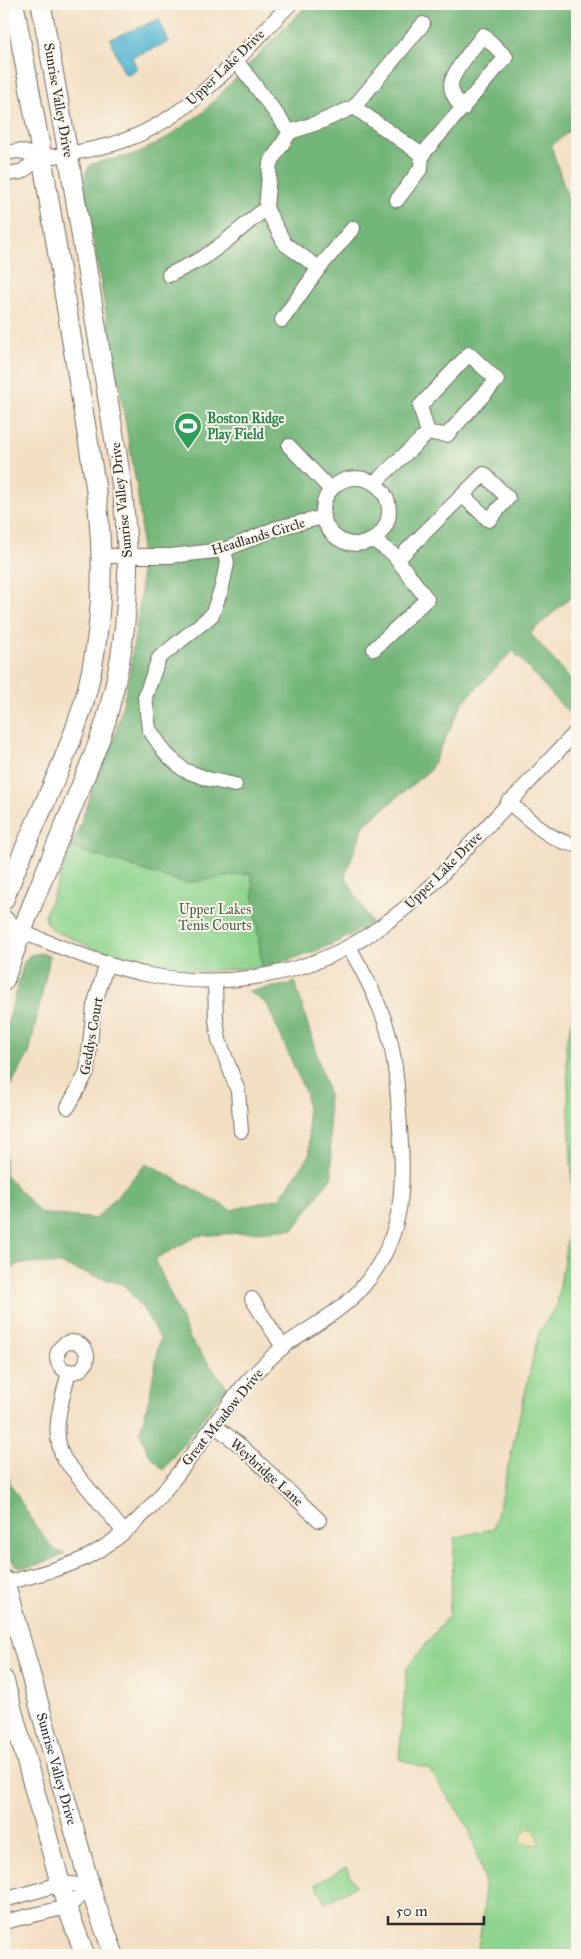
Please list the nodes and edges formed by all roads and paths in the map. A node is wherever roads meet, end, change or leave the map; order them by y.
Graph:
1 (14, 4) edge
2 (41, 4) edge
3 (290, 4) edge
4 (423, 24) dead end
5 (235, 59) junction
6 (354, 107) junction
7 (462, 109) junction
8 (290, 132) junction
9 (4, 153) edge
10 (68, 153) junction
11 (422, 155) junction
12 (42, 157) junction
13 (4, 174) edge
14 (397, 200) dead end
15 (266, 208) junction
16 (353, 228) dead end
17 (318, 268) junction
18 (169, 275) dead end
19 (282, 320) dead end
20 (428, 433) junction
21 (289, 446) dead end
22 (374, 484) junction
23 (331, 490) junction
24 (463, 496) dead end
25 (324, 517) junction
26 (373, 540) junction
27 (224, 550) junction
28 (102, 556) junction
29 (129, 556) junction
30 (397, 560) junction
31 (374, 649) dead end
32 (577, 731) edge
33 (235, 785) dead end
34 (508, 802) junction
35 (577, 845) edge
36 (4, 900) edge
37 (4, 917) edge
38 (12, 931) edge
39 (349, 947) junction
40 (107, 963) junction
41 (215, 980) junction
42 (4, 981) edge
43 (68, 1107) dead end
44 (241, 1131) dead end
45 (252, 1300) dead end
46 (284, 1347) junction
47 (69, 1371) dead end
48 (214, 1425) junction
49 (319, 1520) dead end
50 (124, 1532) junction
51 (4, 1583) edge
52 (4, 1680) edge
53 (61, 1884) junction
54 (90, 1888) junction
55 (4, 1900) edge
56 (67, 1907) junction
57 (4, 1922) edge
58 (85, 1955) edge
59 (114, 1955) edge

1 - 12 main road, Sunrise Valley Drive
2 - 10 main road, Sunrise Valley Drive
3 - 5 street, Upper Lake Drive
4 - 6 street
5 - 8 street
5 - 10 street, Upper Lake Drive
6 - 8 street
6 - 11 street
7 - 7 street
7 - 11 street
8 - 15 street
9 - 12 street
10 - 12 street, Upper Lake Drive
10 - 29 main road, Sunrise Valley Drive
11 - 14 street
12 - 13 street
12 - 28 main road, Sunrise Valley Drive
15 - 17 street
15 - 18 street
16 - 17 street
17 - 19 street
20 - 20 street
20 - 22 street
21 - 23 street
22 - 23 street
22 - 26 street
23 - 25 street, Headlands Circle
24 - 30 street
25 - 26 street, Headlands Circle
25 - 27 street, Headlands Circle
26 - 30 street
27 - 29 street, Headlands Circle
27 - 33 street
28 - 29 street, Headlands Circle
28 - 36 main road, Sunrise Valley Drive
29 - 38 main road, Sunrise Valley Drive
30 - 31 street
32 - 34 street, Upper Lake Drive
34 - 35 street
34 - 39 street, Upper Lake Drive
37 - 38 street
38 - 40 street, Upper Lake Drive
38 - 42 main road, Sunrise Valley Drive
39 - 41 street, Upper Lake Drive
39 - 46 street, Great Meadow Drive
40 - 41 street, Upper Lake Drive
40 - 43 street, Geddys Court
41 - 44 street
45 - 46 street
46 - 48 street, Great Meadow Drive
47 - 50 street
48 - 49 street, Weybridge Lane
48 - 50 street, Great Meadow Drive
50 - 51 street, Great Meadow Drive
51 - 54 main road, Sunrise Valley Drive
52 - 53 main road, Sunrise Valley Drive
53 - 54 street
53 - 55 street
53 - 56 main road, Sunrise Valley Drive
54 - 56 street
54 - 59 main road, Sunrise Valley Drive
56 - 57 street
56 - 58 main road, Sunrise Valley Drive

